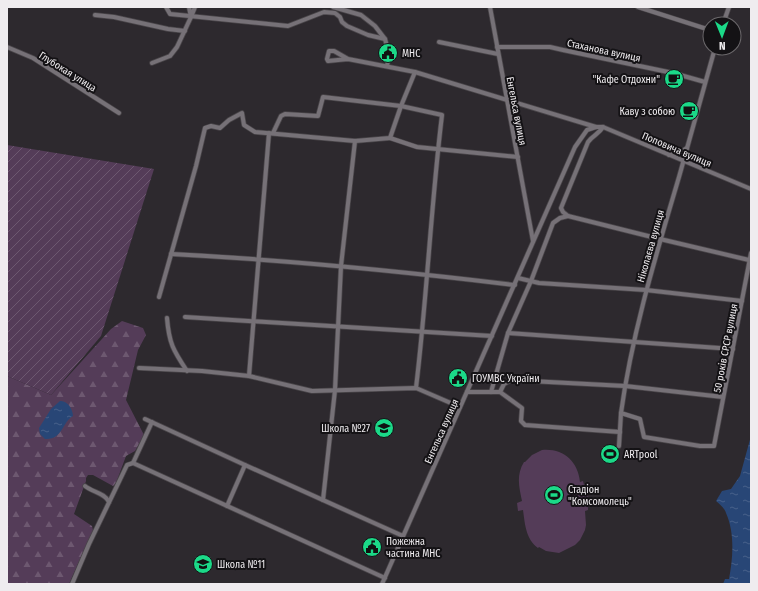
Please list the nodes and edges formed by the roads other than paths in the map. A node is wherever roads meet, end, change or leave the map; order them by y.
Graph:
1 (166, 7) edge
2 (189, 7) edge
3 (195, 7) edge
4 (333, 7) edge
5 (490, 7) edge
6 (638, 7) edge
7 (95, 14) dead end
8 (191, 17) junction
9 (702, 27) edge
10 (185, 31) junction
11 (386, 39) junction
12 (439, 42) dead end
13 (497, 47) junction
14 (7, 48) edge
15 (498, 54) junction
16 (713, 56) edge
17 (348, 59) junction
18 (152, 62) dead end
19 (387, 66) junction
20 (415, 72) junction
21 (705, 82) junction
22 (506, 100) junction
23 (400, 106) junction
24 (119, 113) dead end
25 (596, 127) junction
26 (603, 127) junction
27 (271, 133) junction
28 (390, 138) junction
29 (355, 141) junction
30 (687, 148) junction
31 (438, 149) junction
32 (669, 155) junction
33 (518, 157) junction
34 (683, 161) junction
35 (751, 189) edge
36 (568, 216) junction
37 (660, 239) junction
38 (533, 241) junction
39 (751, 253) edge
40 (171, 254) junction
41 (258, 259) junction
42 (749, 260) junction
43 (341, 266) junction
44 (426, 274) junction
45 (518, 278) junction
46 (531, 281) junction
47 (514, 285) junction
48 (646, 290) junction
49 (159, 297) dead end
50 (742, 301) junction
51 (185, 317) dead end
52 (167, 318) dead end
53 (253, 321) junction
54 (337, 327) junction
55 (423, 331) junction
56 (508, 333) junction
57 (492, 336) junction
58 (634, 341) junction
59 (733, 349) junction
60 (138, 368) dead end
61 (187, 371) junction
62 (249, 376) junction
63 (625, 386) junction
64 (416, 388) junction
65 (335, 390) junction
66 (467, 392) junction
67 (491, 392) junction
68 (500, 392) junction
69 (723, 397) junction
70 (460, 407) junction
71 (622, 414) junction
72 (145, 419) dead end
73 (152, 422) junction
74 (620, 432) junction
75 (619, 446) dead end
76 (134, 463) junction
77 (245, 465) junction
78 (85, 486) dead end
79 (323, 500) junction
80 (109, 502) junction
81 (227, 506) junction
82 (403, 536) junction
83 (385, 578) junction
84 (72, 584) edge
85 (382, 584) edge

1 - 8 street
2 - 8 street
3 - 8 street
4 - 11 street
5 - 13 street, Енгельса вулиця
6 - 9 street
7 - 10 street
8 - 10 street
8 - 11 street
10 - 18 street
11 - 19 street
12 - 15 street
13 - 15 street, Енгельса вулиця
13 - 21 street, Стаханова вулиця
14 - 24 street, Глубокая улица
15 - 22 street, Енгельса вулиця
16 - 21 street, Ніколаєва вулиця
17 - 17 street
17 - 19 street
19 - 20 street
20 - 22 street
20 - 23 street
21 - 30 street, Ніколаєва вулиця
22 - 25 street, Поповича вулиця
22 - 33 street, Енгельса вулиця
23 - 27 street
23 - 28 street
23 - 31 street
25 - 26 street, Поповича вулиця
25 - 38 street, Енгельса вулиця
26 - 32 street, Поповича вулиця
26 - 36 street
27 - 29 street
27 - 40 street
27 - 41 street
28 - 29 street
28 - 31 street
29 - 43 street
30 - 32 street
30 - 34 street, Ніколаєва вулиця
31 - 33 street
31 - 44 street
32 - 34 street, Поповича вулиця
33 - 38 street, Енгельса вулиця
34 - 35 street, Поповича вулиця
34 - 37 street, Ніколаєва вулиця
36 - 37 street
36 - 46 street
37 - 42 street
37 - 48 street, Ніколаєва вулиця
38 - 45 street, Енгельса вулиця
39 - 42 street, 50 років СРСР вулиця
40 - 41 street
40 - 49 street
41 - 43 street
41 - 53 street
42 - 50 street, 50 років СРСР вулиця
43 - 44 street
43 - 54 street
44 - 47 street
44 - 55 street
45 - 46 street
45 - 47 street, Енгельса вулиця
46 - 48 street
46 - 56 street
47 - 57 street, Енгельса вулиця
48 - 50 street
48 - 58 street, Ніколаєва вулиця
50 - 59 street, 50 років СРСР вулиця
51 - 53 street
52 - 61 street
53 - 54 street
53 - 62 street
54 - 55 street
54 - 65 street
55 - 57 street
55 - 64 street
56 - 58 street
56 - 67 street
57 - 66 street, Енгельса вулиця
58 - 59 street
58 - 63 street, Ніколаєва вулиця
59 - 69 street, 50 років СРСР вулиця
60 - 61 street
61 - 62 street
62 - 65 street
63 - 68 street
63 - 69 street
63 - 71 street, Ніколаєва вулиця
64 - 65 street
64 - 70 street
65 - 79 street
66 - 67 street
66 - 70 street, Енгельса вулиця
67 - 68 street
68 - 74 street
69 - 71 street, 50 років СРСР вулиця
70 - 82 street, Енгельса вулиця
71 - 74 street, Ніколаєва вулиця
72 - 73 street
73 - 76 street
73 - 77 street
74 - 75 street, Ніколаєва вулиця
76 - 80 street
76 - 81 street
77 - 79 street
77 - 81 street
78 - 80 street
79 - 82 street
80 - 84 street
81 - 83 street
82 - 83 street, Енгельса вулиця
83 - 85 street, Енгельса вулиця

